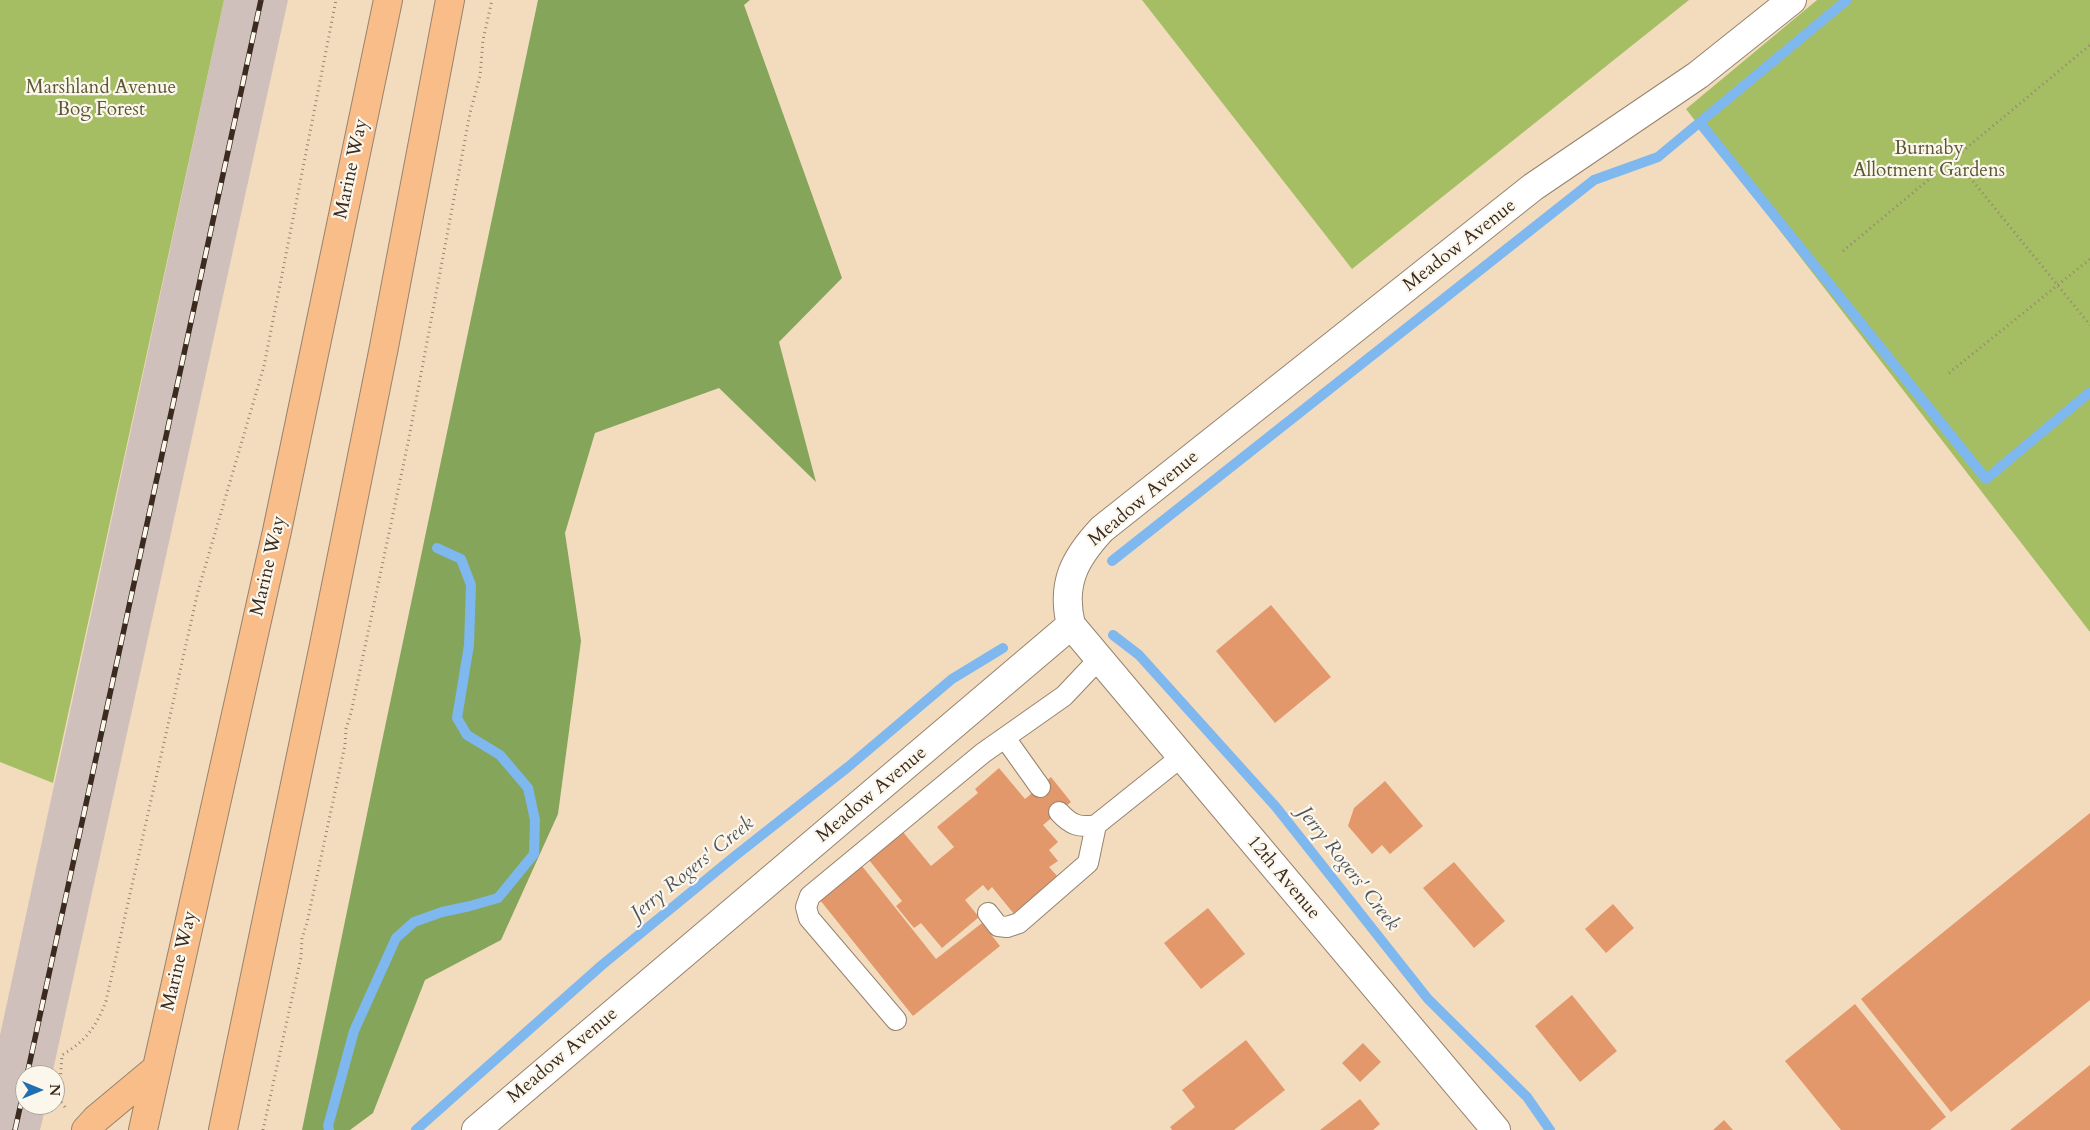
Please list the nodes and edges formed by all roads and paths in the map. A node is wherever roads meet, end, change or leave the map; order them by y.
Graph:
1 (336, 0) edge
2 (388, 0) edge
3 (450, 0) edge
4 (492, 0) edge
5 (1792, 0) edge
6 (2090, 45) edge
7 (1954, 158) junction
8 (1843, 251) dead end
9 (2090, 259) edge
10 (2057, 285) junction
11 (2090, 326) edge
12 (1949, 374) dead end
13 (1071, 625) junction
14 (1099, 660) junction
15 (1005, 738) junction
16 (1181, 757) junction
17 (1040, 787) dead end
18 (1059, 812) dead end
19 (1096, 825) junction
20 (988, 913) dead end
21 (896, 1020) dead end
22 (156, 1070) junction
23 (78, 1122) edge
24 (143, 1130) edge
25 (223, 1130) edge
26 (263, 1130) edge
27 (476, 1130) edge
28 (1496, 1130) edge

1 - 23 path
2 - 22 main road, Marine Way
3 - 25 main road
4 - 26 path
5 - 13 street, Meadow Avenue
6 - 7 path
7 - 8 path
7 - 10 path
9 - 10 path
10 - 11 path
10 - 12 path
13 - 14 street, 12th Avenue
13 - 27 street, Meadow Avenue
14 - 15 lane
14 - 16 street, 12th Avenue
15 - 17 lane
15 - 21 lane
16 - 19 lane
16 - 28 street, 12th Avenue
18 - 19 lane
19 - 20 lane
22 - 23 main road
22 - 24 main road, Marine Way

